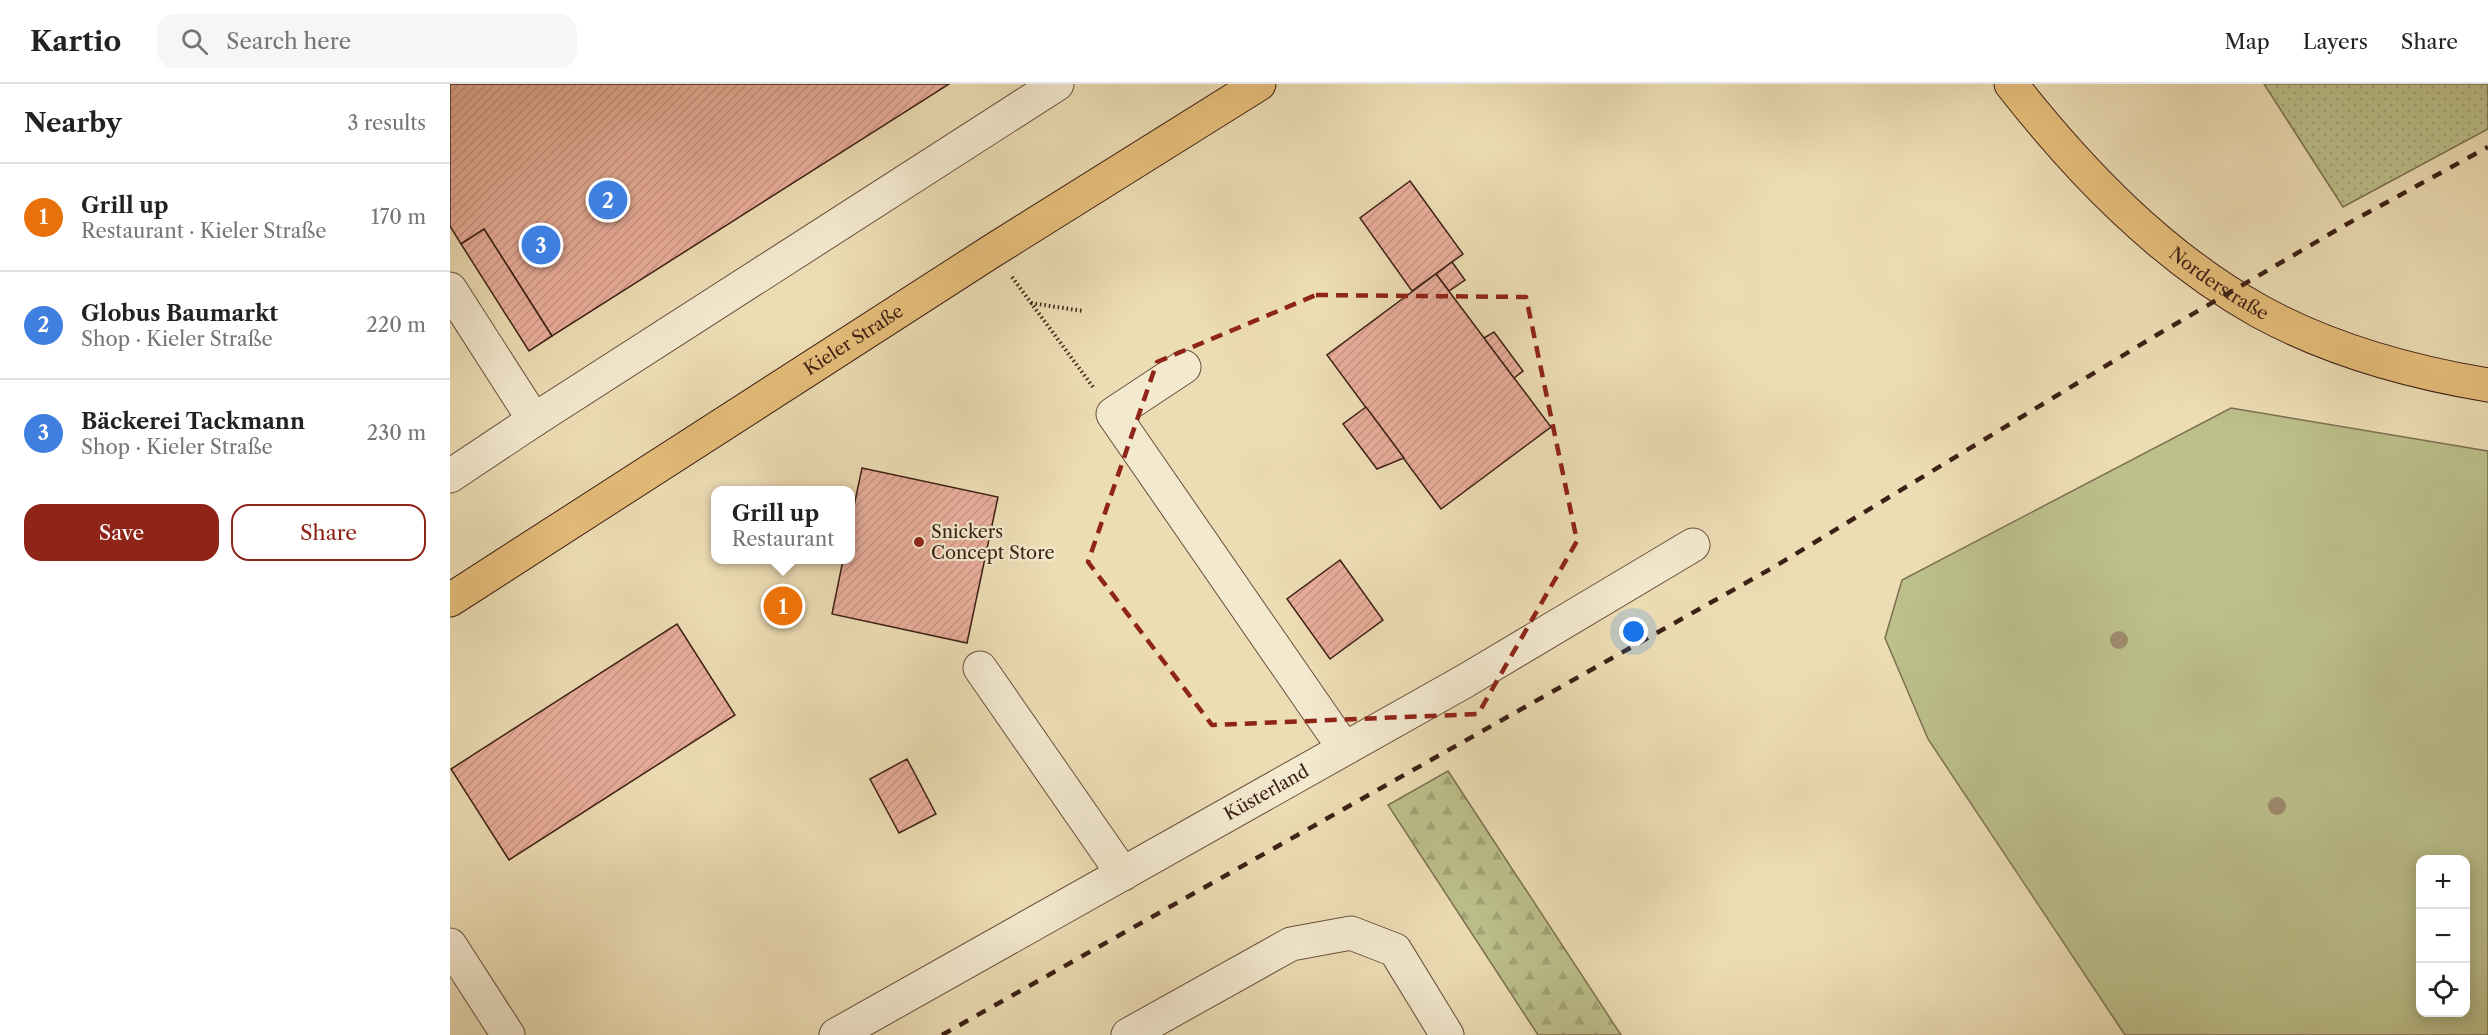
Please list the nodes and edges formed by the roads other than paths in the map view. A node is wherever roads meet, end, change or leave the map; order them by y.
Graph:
1 (1057, 84) edge
2 (1259, 84) edge
3 (2011, 84) edge
4 (450, 289) edge
5 (1185, 367) dead end
6 (2488, 385) edge
7 (534, 420) junction
8 (450, 476) edge
9 (1693, 544) dead end
10 (450, 600) edge
11 (980, 668) dead end
12 (1344, 748) junction
13 (1123, 874) junction
14 (450, 945) edge
15 (508, 1035) edge
16 (836, 1035) edge
17 (1128, 1035) edge
18 (1447, 1035) edge

1 - 7 street
2 - 10 main road, Kieler Straße
3 - 6 main road, Norderstraße
4 - 7 street
5 - 12 street
7 - 8 street
9 - 12 street, Küsterland
11 - 13 street
12 - 13 street, Küsterland
13 - 16 street, Küsterland
14 - 15 street
17 - 18 street

